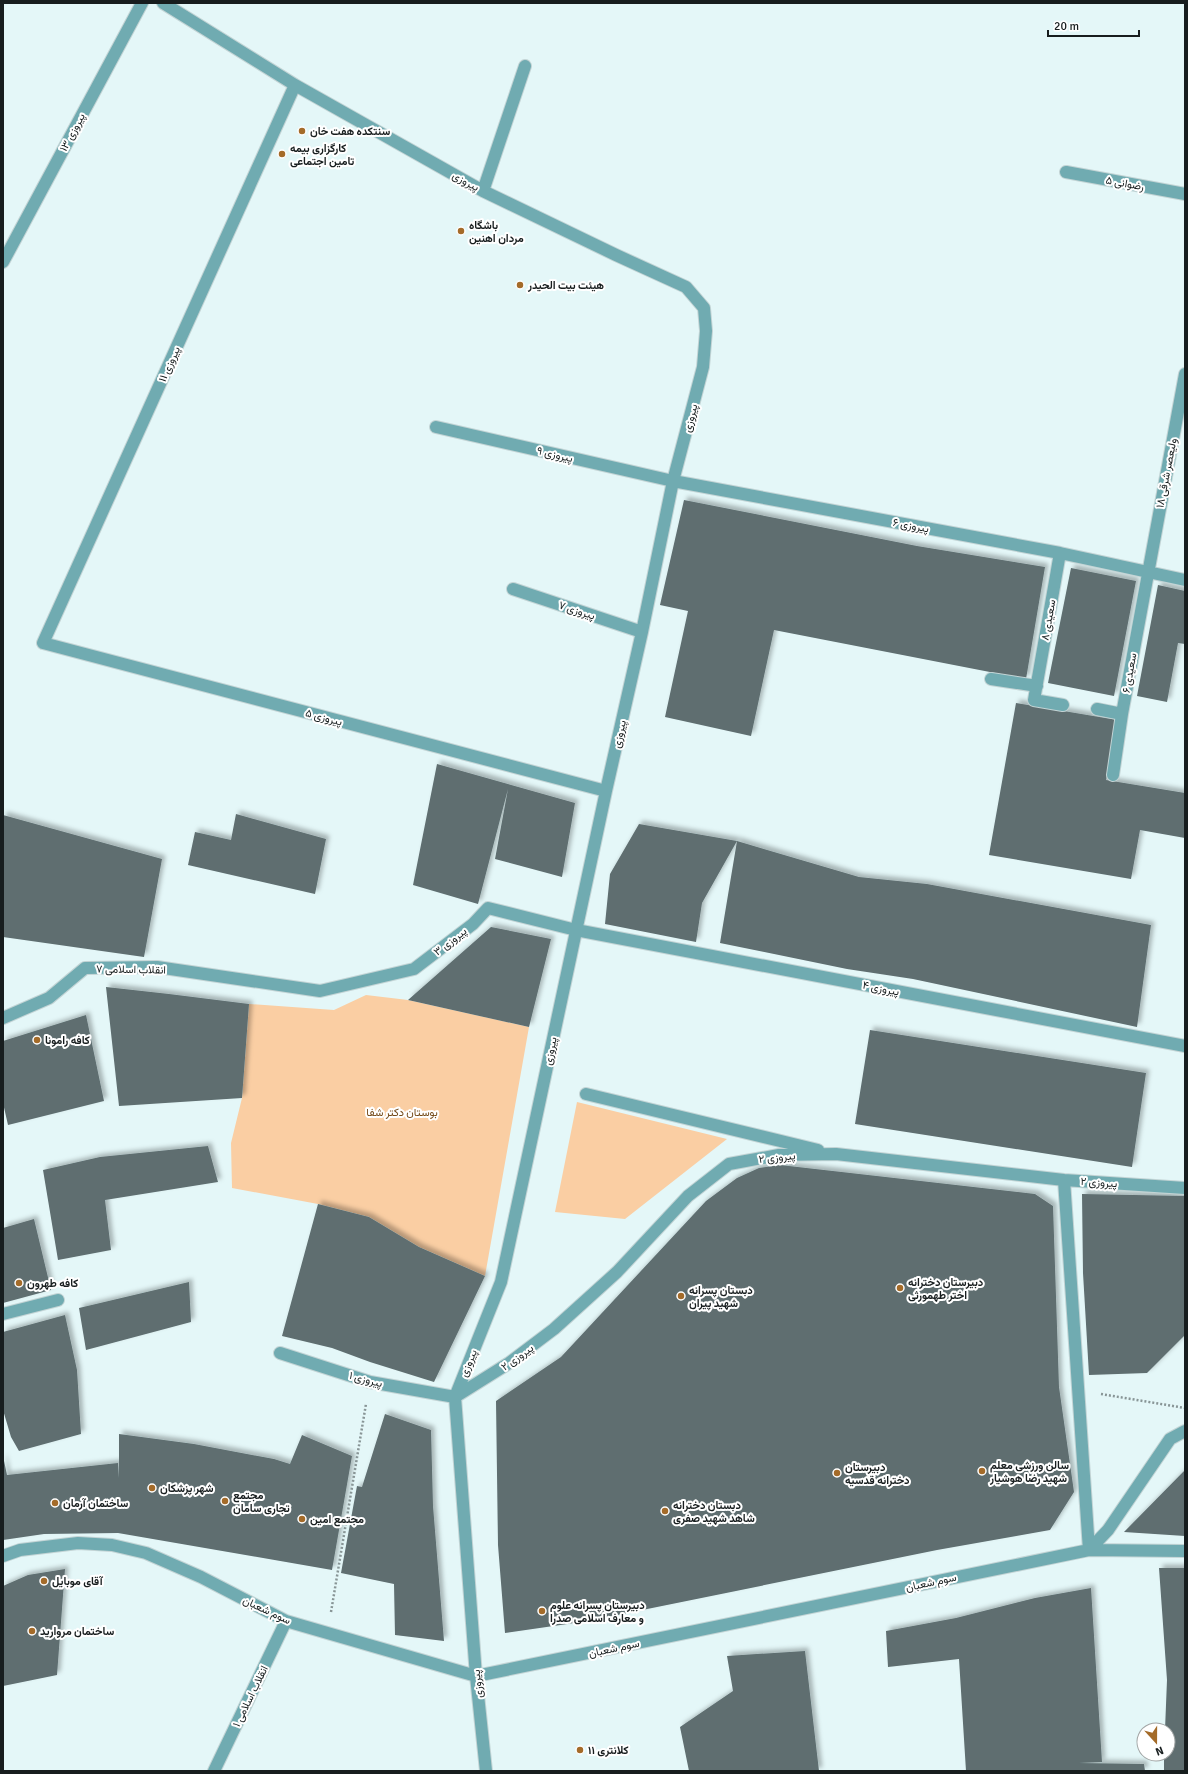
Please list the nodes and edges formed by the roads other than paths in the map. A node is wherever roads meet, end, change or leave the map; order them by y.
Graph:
1 (142, 3) edge
2 (163, 3) edge
3 (525, 66) dead end
4 (295, 85) junction
5 (1066, 172) dead end
6 (483, 191) junction
7 (1185, 194) edge
8 (3, 262) edge
9 (1185, 374) edge
10 (436, 427) dead end
11 (673, 481) junction
12 (1060, 553) junction
13 (1147, 572) junction
14 (1185, 580) edge
15 (513, 589) dead end
16 (642, 632) junction
17 (42, 644) joint
18 (991, 679) dead end
19 (1037, 686) junction
20 (1063, 705) dead end
21 (1097, 709) dead end
22 (1122, 714) junction
23 (1113, 775) dead end
24 (606, 792) junction
25 (576, 930) junction
26 (320, 991) joint
27 (3, 1018) edge
28 (1185, 1046) edge
29 (586, 1094) dead end
30 (836, 1154) junction
31 (1064, 1180) junction
32 (1185, 1188) edge
33 (58, 1300) dead end
34 (3, 1314) edge
35 (280, 1353) dead end
36 (454, 1397) junction
37 (1185, 1431) edge
38 (1089, 1550) junction
39 (1185, 1551) edge
40 (3, 1556) edge
41 (286, 1621) junction
42 (476, 1676) junction
43 (214, 1771) edge
44 (486, 1771) edge

1 - 8 street, پیروزی ۱۳
2 - 4 street, پیروزی
3 - 6 street
4 - 6 street, پیروزی
4 - 17 street, پیروزی ۱۱
5 - 7 street, رضوانی ۵
6 - 11 street, پیروزی
9 - 13 street, ولیعصر شرقی ۱۸
10 - 11 street, پیروزی ۹
11 - 12 street, پیروزی ۶
11 - 16 street, پیروزی
12 - 13 street, پیروزی ۶
12 - 19 street, سعیدی ۸
13 - 14 street, پیروزی ۶
13 - 22 street, سعیدی ۶
15 - 16 street, پیروزی ۷
16 - 24 street, پیروزی
17 - 24 street, پیروزی ۵
18 - 19 street
19 - 20 street, سعیدی ۸
21 - 22 street
22 - 23 street, سعیدی ۶
24 - 25 street, پیروزی
25 - 26 street, پیروزی ۳
25 - 28 street, پیروزی ۴
25 - 36 street, پیروزی
26 - 27 street, انقلاب اسلامی ۷
29 - 30 street
30 - 31 street, پیروزی ۲
30 - 36 street, پیروزی ۲
31 - 32 street, پیروزی ۲
31 - 38 street
33 - 34 street
35 - 36 street, پیروزی ۱
36 - 42 street, پیروزی
37 - 38 street
38 - 39 street, سوم شعبان
38 - 42 street, سوم شعبان
40 - 41 street, سوم شعبان
41 - 42 street, سوم شعبان
41 - 43 street, انقلاب اسلامی ۱
42 - 44 street, پیروزی

